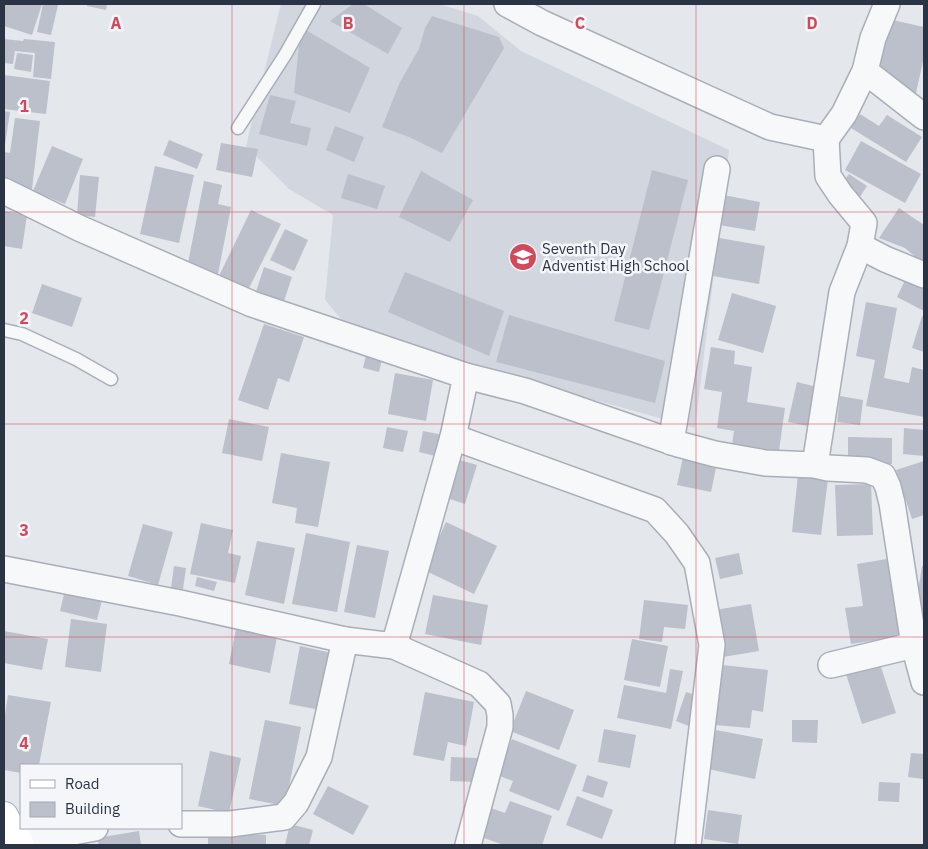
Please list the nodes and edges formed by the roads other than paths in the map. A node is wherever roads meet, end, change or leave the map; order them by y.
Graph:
1 (314, 4) edge
2 (507, 4) edge
3 (887, 4) edge
4 (865, 71) junction
5 (924, 116) edge
6 (238, 128) dead end
7 (826, 139) junction
8 (717, 169) dead end
9 (4, 191) edge
10 (860, 246) junction
11 (924, 275) edge
12 (4, 330) edge
13 (466, 376) junction
14 (111, 379) dead end
15 (453, 436) junction
16 (671, 442) junction
17 (815, 465) junction
18 (4, 569) edge
19 (345, 640) junction
20 (914, 645) junction
21 (394, 646) junction
22 (832, 665) dead end
23 (924, 682) edge
24 (4, 816) edge
25 (182, 824) edge
26 (90, 829) edge
27 (19, 844) edge
28 (468, 845) edge
29 (688, 845) edge

1 - 6 lane
2 - 7 street
3 - 4 street
4 - 5 street
4 - 7 street
7 - 10 street
8 - 16 street
9 - 13 street
10 - 11 street
10 - 17 street
12 - 14 lane
13 - 15 street
13 - 16 street
15 - 21 street
15 - 29 street
16 - 17 street
17 - 20 street
18 - 19 street
19 - 21 street
19 - 25 street
20 - 22 street
20 - 23 street
21 - 28 street
24 - 27 main road
26 - 27 street

